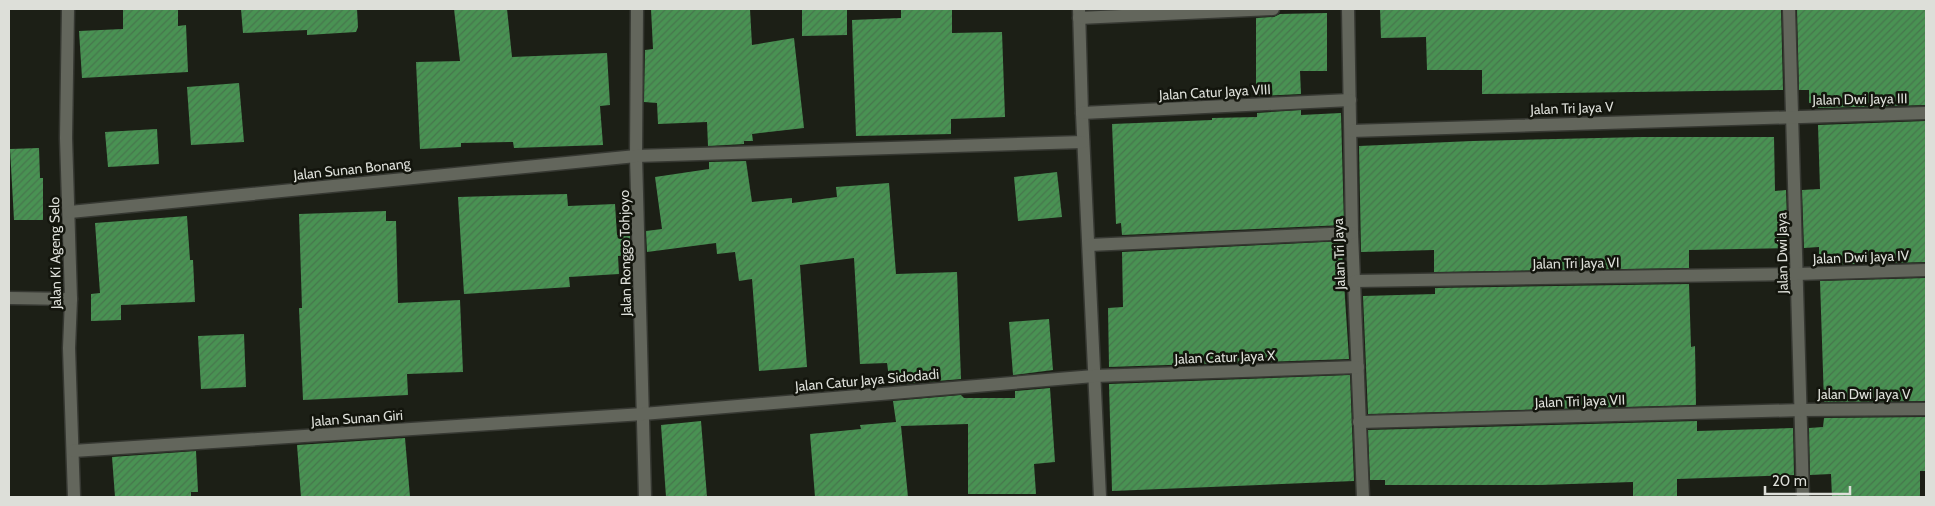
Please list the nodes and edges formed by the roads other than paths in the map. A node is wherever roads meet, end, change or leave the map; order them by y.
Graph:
1 (68, 9) edge
2 (637, 9) edge
3 (1273, 9) edge
4 (1348, 9) edge
5 (1789, 9) edge
6 (1079, 13) edge
7 (1350, 100) junction
8 (1082, 113) junction
9 (1926, 113) edge
10 (1794, 116) junction
11 (1351, 131) junction
12 (1083, 142) junction
13 (636, 156) junction
14 (70, 212) junction
15 (1352, 233) junction
16 (1090, 245) junction
17 (1926, 270) edge
18 (1797, 274) junction
19 (1355, 281) junction
20 (9, 298) edge
21 (71, 299) junction
22 (1358, 367) junction
23 (1094, 376) junction
24 (1926, 409) edge
25 (1802, 410) junction
26 (643, 414) junction
27 (1359, 422) junction
28 (73, 451) junction
29 (74, 497) edge
30 (645, 497) edge
31 (1100, 497) edge
32 (1363, 497) edge
33 (1802, 497) edge

1 - 14 street, Jalan Ki Ageng Selo
2 - 13 street, Jalan Ronggo Tohjoyo
3 - 6 street
4 - 7 street, Jalan Tri Jaya
5 - 10 street, Jalan Dwi Jaya
6 - 8 street
7 - 8 street, Jalan Catur Jaya VIII
7 - 11 street, Jalan Tri Jaya
8 - 12 street
9 - 10 street, Jalan Dwi Jaya III
10 - 11 street, Jalan Tri Jaya V
10 - 18 street, Jalan Dwi Jaya
11 - 15 street, Jalan Tri Jaya
12 - 13 street, Jalan Sunan Bonang
12 - 16 street
13 - 14 street, Jalan Sunan Bonang
13 - 26 street, Jalan Ronggo Tohjoyo
14 - 21 street, Jalan Ki Ageng Selo
15 - 16 street
15 - 19 street, Jalan Tri Jaya
16 - 23 street
17 - 18 street, Jalan Dwi Jaya IV
18 - 19 street, Jalan Tri Jaya VI
18 - 25 street, Jalan Dwi Jaya
19 - 22 street, Jalan Tri Jaya
20 - 21 street
21 - 28 street, Jalan Ki Ageng Selo
22 - 23 street, Jalan Catur Jaya X
22 - 27 street, Jalan Tri Jaya
23 - 26 street, Jalan Catur Jaya Sidodadi
23 - 31 street
24 - 25 street, Jalan Dwi Jaya V
25 - 27 street, Jalan Tri Jaya VII
25 - 33 street, Jalan Dwi Jaya
26 - 28 street, Jalan Sunan Giri
26 - 30 street, Jalan Ronggo Tohjoyo
27 - 32 street, Jalan Tri Jaya
28 - 29 street, Jalan Ki Ageng Selo

